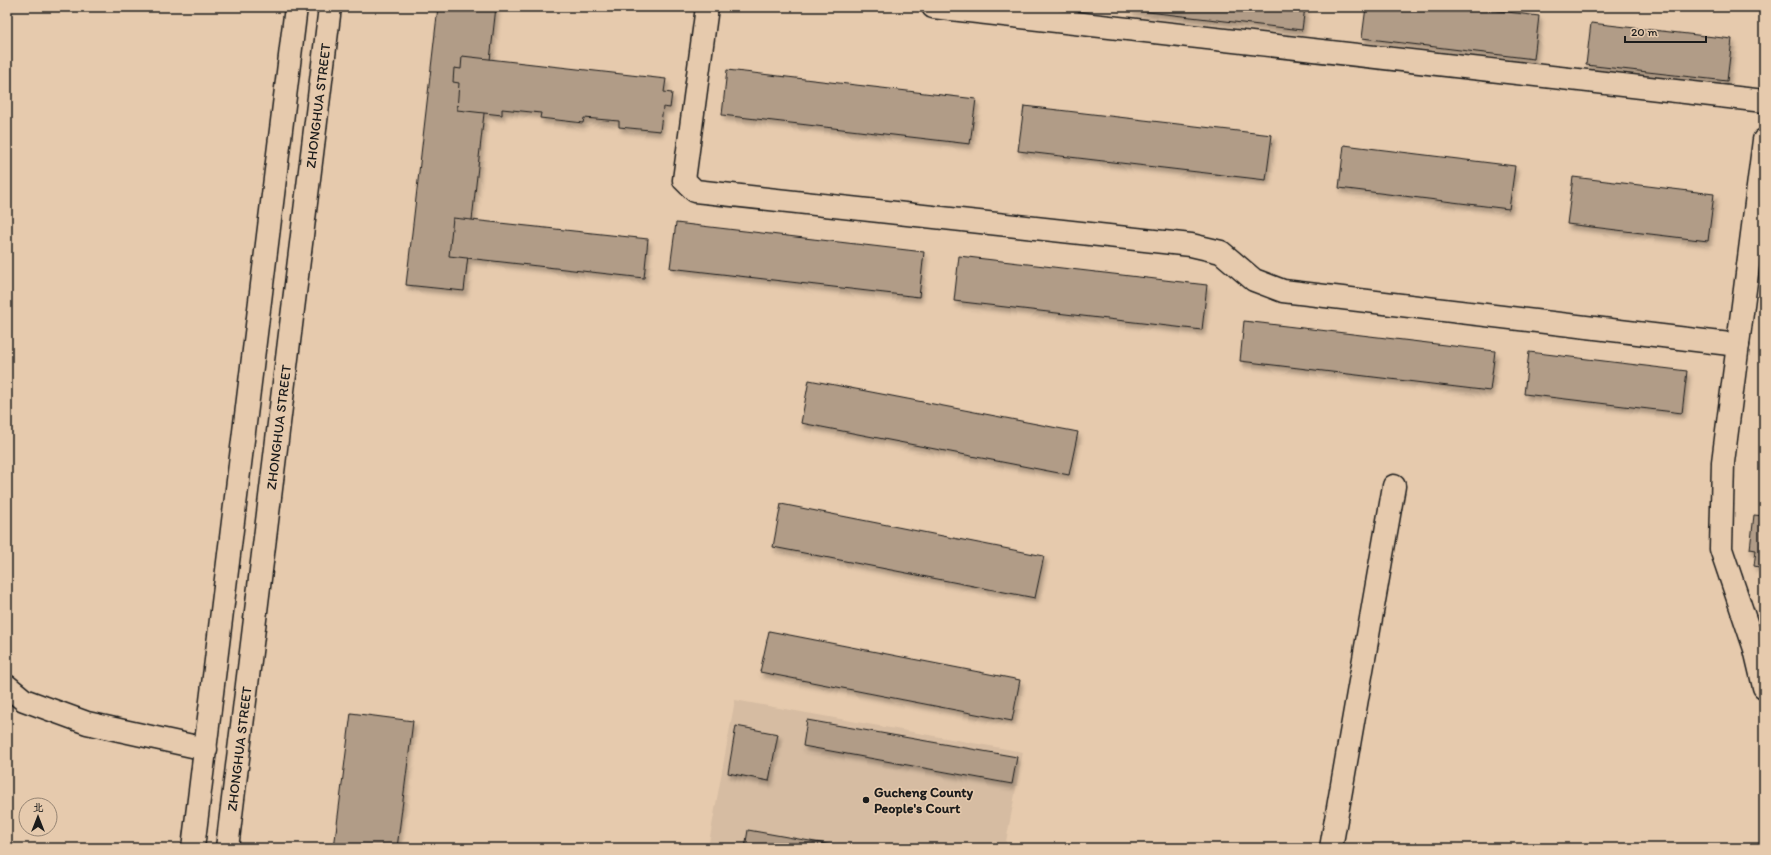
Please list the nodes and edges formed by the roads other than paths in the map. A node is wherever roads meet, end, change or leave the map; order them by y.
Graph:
1 (296, 7) edge
2 (330, 7) edge
3 (707, 7) edge
4 (933, 7) edge
5 (1764, 100) edge
6 (1764, 140) edge
7 (1738, 345) junction
8 (1394, 486) dead end
9 (7, 686) edge
10 (1764, 687) edge
11 (206, 749) junction
12 (193, 848) edge
13 (227, 848) edge
14 (1331, 848) edge

1 - 11 main road
2 - 13 main road, ZHONGHUA STREET
3 - 7 main road
4 - 5 main road
6 - 7 main road
7 - 10 main road
8 - 14 main road
9 - 11 main road
11 - 12 main road

